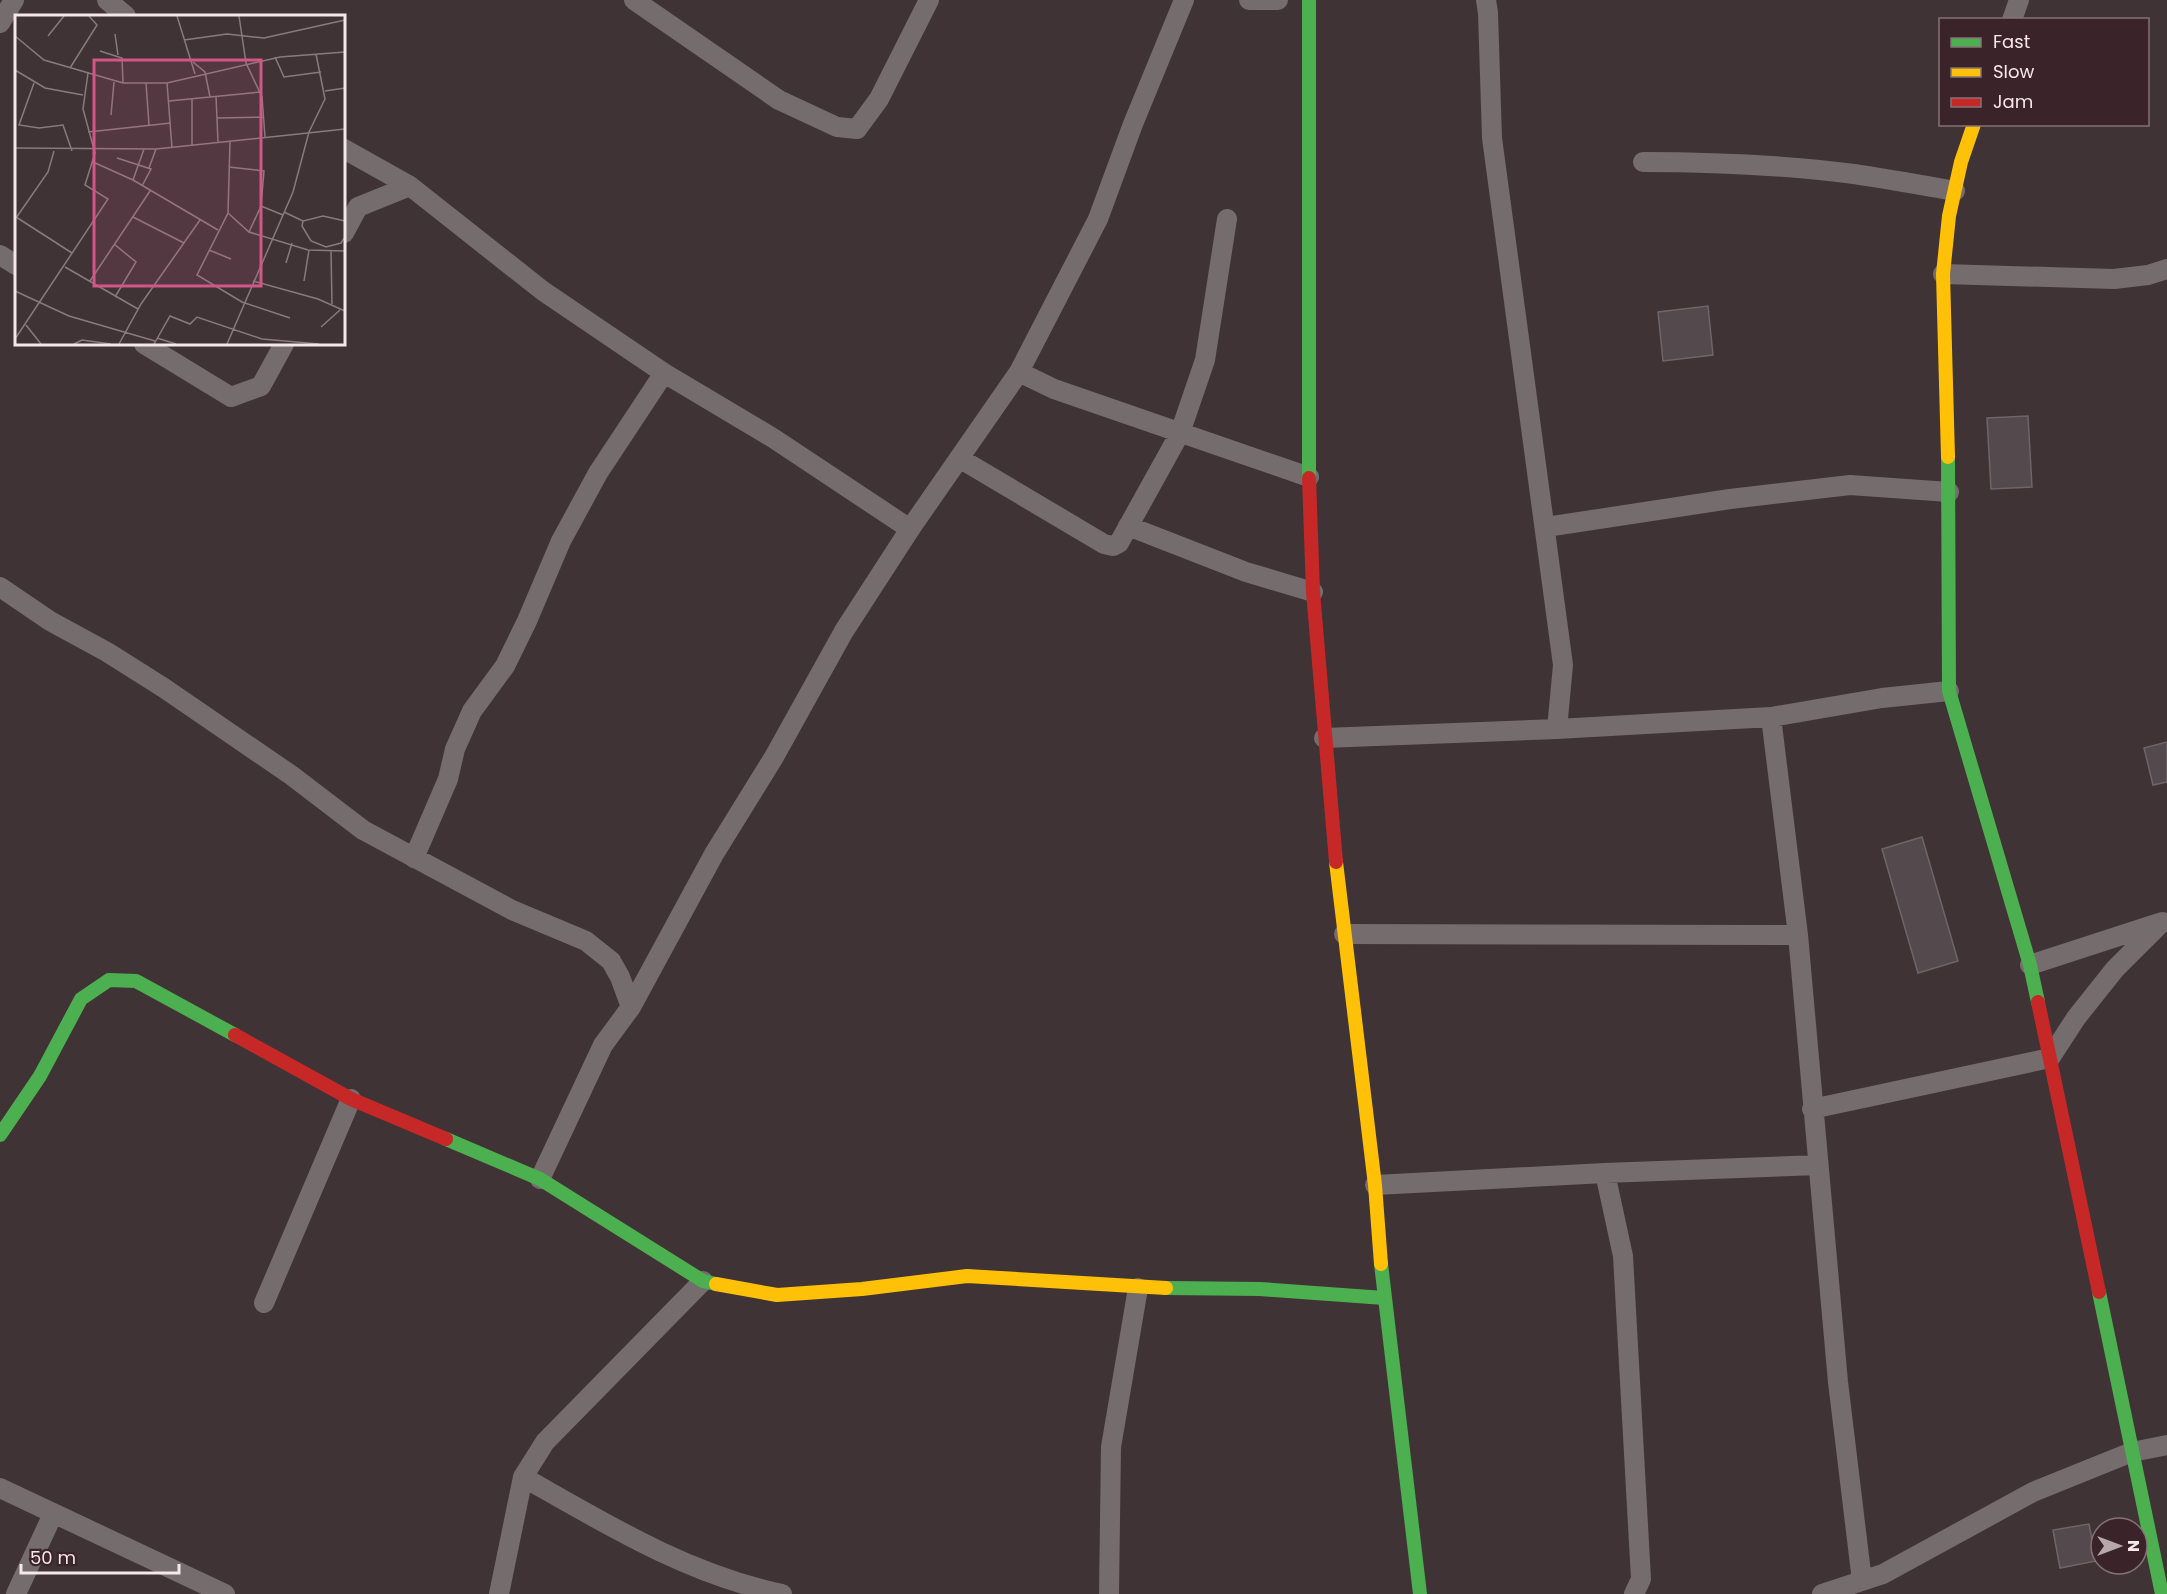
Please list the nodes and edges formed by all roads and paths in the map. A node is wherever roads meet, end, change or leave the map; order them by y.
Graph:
1 (14, 0) edge
2 (107, 0) edge
3 (634, 0) edge
4 (929, 0) edge
5 (1184, 0) edge
6 (1249, 0) edge
7 (1278, 0) edge
8 (1309, 0) edge
9 (1486, 0) edge
10 (2019, 0) edge
11 (125, 15) edge
12 (2013, 18) edge
13 (0, 23) edge
14 (1973, 126) edge
15 (345, 149) edge
16 (1642, 162) dead end
17 (410, 186) junction
18 (1954, 190) junction
19 (1227, 219) dead end
20 (345, 231) edge
21 (0, 255) edge
22 (15, 264) edge
23 (2167, 269) edge
24 (1943, 274) junction
25 (146, 345) edge
26 (283, 345) edge
27 (1019, 372) junction
28 (664, 373) junction
29 (1180, 433) junction
30 (959, 458) junction
31 (1309, 477) junction
32 (1949, 492) junction
33 (1128, 526) junction
34 (1546, 527) junction
35 (909, 529) junction
36 (0, 587) edge
37 (1313, 592) junction
38 (1949, 691) junction
39 (1771, 717) junction
40 (1557, 729) junction
41 (1324, 738) junction
42 (414, 858) junction
43 (2165, 921) edge
44 (1344, 934) junction
45 (1798, 935) junction
46 (2030, 965) junction
47 (631, 1007) junction
48 (2050, 1058) junction
49 (351, 1099) junction
50 (1812, 1109) junction
51 (0, 1135) edge
52 (1818, 1165) junction
53 (1605, 1173) junction
54 (540, 1179) junction
55 (1376, 1185) junction
56 (703, 1281) junction
57 (1138, 1288) junction
58 (1384, 1298) junction
59 (264, 1303) dead end
60 (2167, 1445) edge
61 (2132, 1452) junction
62 (523, 1477) junction
63 (0, 1488) edge
64 (53, 1514) junction
65 (1862, 1581) junction
66 (1643, 1589) edge
67 (772, 1593) edge
68 (16, 1594) edge
69 (225, 1594) edge
70 (499, 1594) edge
71 (1109, 1594) edge
72 (1420, 1594) edge
73 (1822, 1594) edge
74 (2162, 1594) edge

1 - 13 street
2 - 11 street
3 - 4 street
5 - 27 street
6 - 7 street
8 - 31 street
9 - 34 street
10 - 12 street
14 - 18 street
15 - 17 street
16 - 18 street
17 - 20 street
17 - 28 street
18 - 24 street
19 - 29 street
21 - 22 street
23 - 24 street
24 - 32 street
25 - 26 street
27 - 29 street
27 - 30 street
28 - 35 street
28 - 42 street
29 - 31 street
29 - 33 street
30 - 33 street
30 - 35 street
31 - 37 street
32 - 34 street
32 - 38 street
33 - 37 street
34 - 40 street
35 - 47 street
36 - 42 street
37 - 41 street
38 - 39 street
38 - 46 street
39 - 40 street
39 - 45 street
40 - 41 street
41 - 44 street
42 - 47 street
43 - 46 street
43 - 48 street
44 - 45 street
44 - 55 street
45 - 50 street
46 - 48 street
47 - 54 street
48 - 50 street
48 - 61 street
49 - 51 street
49 - 54 street
49 - 59 street
50 - 52 street
52 - 53 street
52 - 65 street
53 - 55 street
53 - 66 street
54 - 56 street
55 - 58 street
56 - 57 street
56 - 62 street
57 - 58 street
57 - 71 street
58 - 72 street
60 - 61 street
61 - 65 street
61 - 74 street
62 - 67 street
62 - 70 street
63 - 64 street
64 - 68 street
64 - 69 street
65 - 73 street

